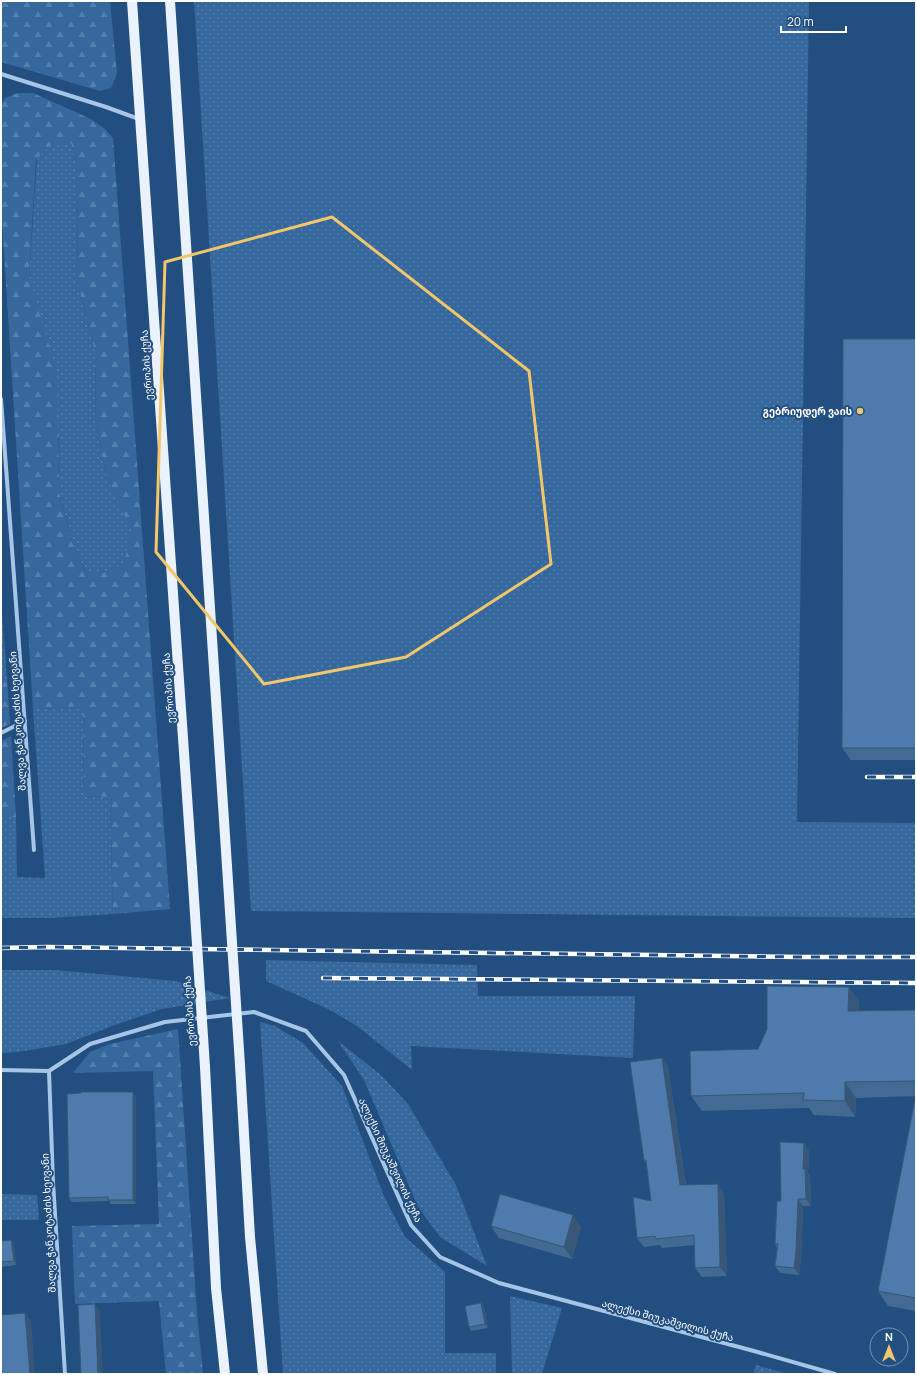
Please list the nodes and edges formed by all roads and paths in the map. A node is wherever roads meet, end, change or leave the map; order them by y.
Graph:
1 (132, 1) edge
2 (170, 1) edge
3 (1, 74) edge
4 (141, 120) junction
5 (1, 399) edge
6 (25, 722) junction
7 (1, 733) edge
8 (34, 850) dead end
9 (1, 1070) edge
10 (49, 1071) junction
11 (64, 1374) edge
12 (225, 1374) edge
13 (263, 1374) edge
14 (835, 1374) edge

1 - 4 main road, ევროპის ქუჩა
2 - 13 main road, bridge
3 - 4 street
4 - 12 main road, ევროპის ქუჩა, bridge
5 - 6 street, შალვა ჭანკოტაძის ხეივანი
6 - 7 street
6 - 8 street, შალვა ჭანკოტაძის ხეივანი
9 - 10 street
10 - 11 street, შალვა ჭანკოტაძის ხეივანი
10 - 14 street, ალექსი შიუკაშვილის ქუჩა

